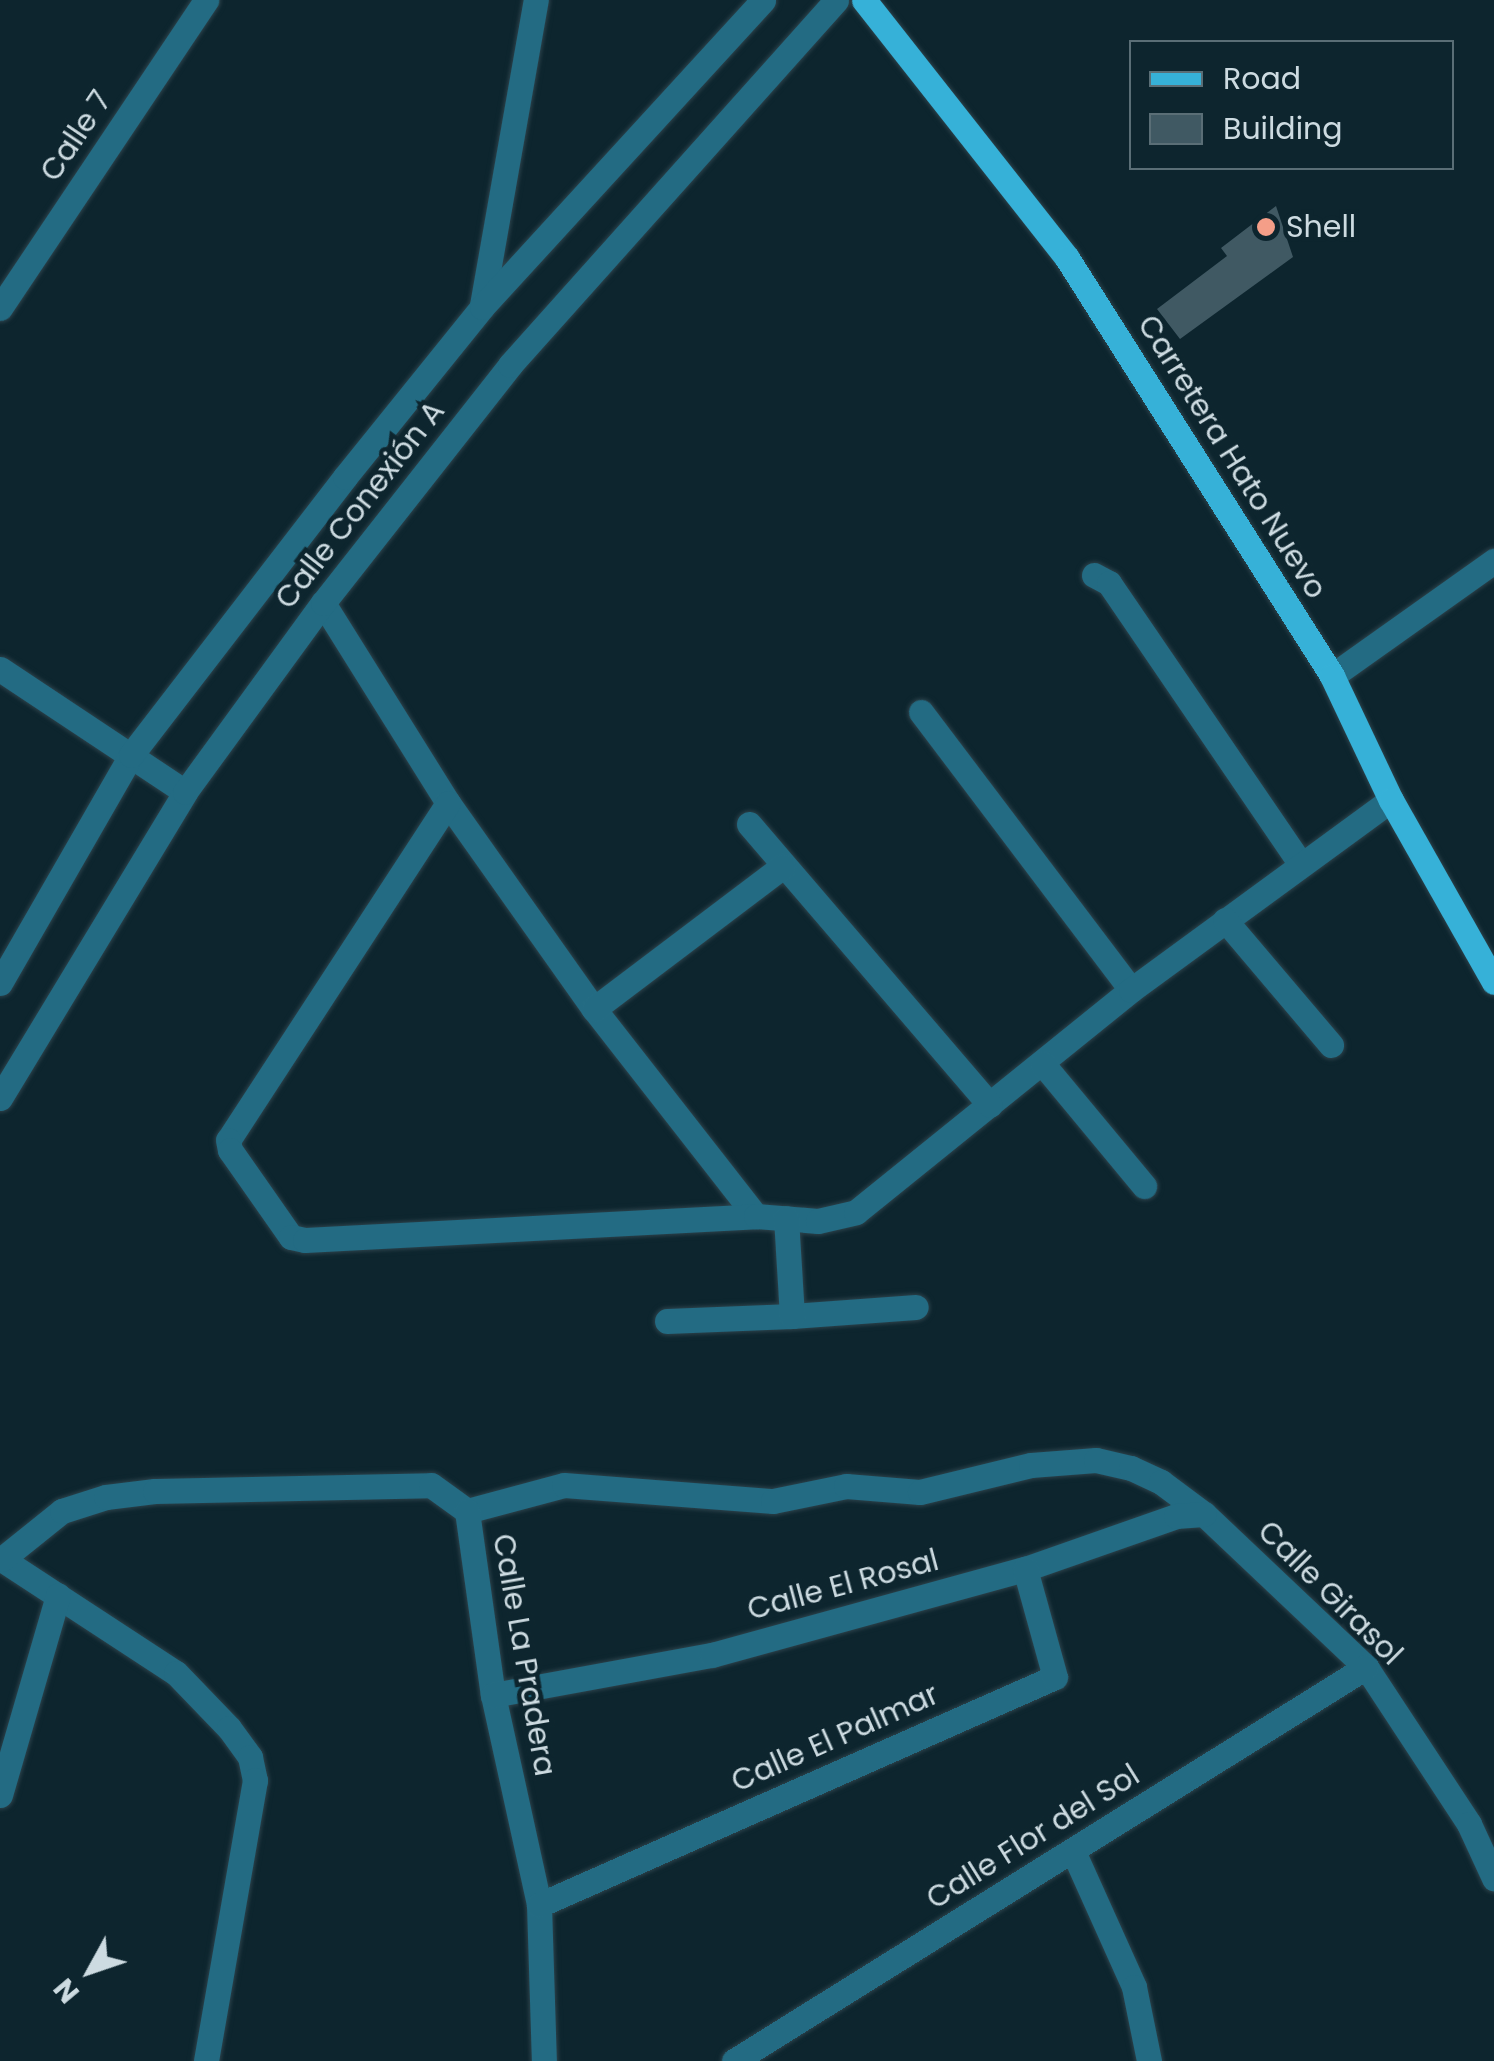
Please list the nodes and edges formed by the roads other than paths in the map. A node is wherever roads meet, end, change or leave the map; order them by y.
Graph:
1 (206, 0) edge
2 (536, 0) edge
3 (763, 0) edge
4 (836, 0) edge
5 (864, 0) edge
6 (482, 307) junction
7 (0, 308) edge
8 (1494, 561) edge
9 (1094, 575) dead end
10 (323, 602) junction
11 (0, 670) edge
12 (1332, 676) junction
13 (921, 712) dead end
14 (131, 755) junction
15 (185, 792) junction
16 (1391, 800) junction
17 (448, 802) junction
18 (748, 824) dead end
19 (1300, 864) junction
20 (783, 866) junction
21 (1224, 920) junction
22 (1494, 982) edge
23 (0, 983) edge
24 (1131, 990) junction
25 (594, 1009) junction
26 (1331, 1045) dead end
27 (1042, 1062) junction
28 (0, 1098) edge
29 (990, 1105) junction
30 (1144, 1186) dead end
31 (756, 1216) junction
32 (786, 1218) junction
33 (916, 1307) dead end
34 (792, 1316) junction
35 (666, 1321) dead end
36 (467, 1511) junction
37 (1204, 1514) junction
38 (1, 1559) edge
39 (1025, 1569) junction
40 (58, 1595) junction
41 (1366, 1667) junction
42 (493, 1695) junction
43 (0, 1794) edge
44 (1073, 1851) junction
45 (1494, 1878) edge
46 (539, 1904) junction
47 (206, 2061) edge
48 (544, 2061) edge
49 (734, 2061) edge
50 (1149, 2061) edge

1 - 7 street, Calle 7
2 - 6 street
3 - 6 street
4 - 10 street, Calle Conexión A
5 - 12 main road, Carretera Hato Nuevo
6 - 14 street
8 - 12 street
9 - 19 street
10 - 15 street, Calle Conexión A
10 - 17 street
11 - 14 street
12 - 16 main road, Carretera Hato Nuevo
13 - 24 street
14 - 15 street
14 - 23 street
15 - 28 street, Calle Conexión A
16 - 19 street
16 - 22 main road, Carretera Hato Nuevo
17 - 25 street
17 - 31 street
18 - 20 street
19 - 21 street
20 - 25 street
20 - 29 street
21 - 24 street
21 - 26 street
24 - 27 street
25 - 31 street
27 - 29 street
27 - 30 street
29 - 32 street
31 - 32 street
32 - 34 street
33 - 34 street
34 - 35 street
36 - 37 street, Calle Girasol
36 - 38 street, Calle La Pradera
36 - 42 street, Calle La Pradera
37 - 39 street, Calle El Rosal
37 - 41 street, Calle Girasol
38 - 40 street
39 - 42 street, Calle El Rosal
39 - 46 street, Calle El Palmar
40 - 43 street
40 - 47 street
41 - 44 street, Calle Flor del Sol
41 - 45 street, Calle Girasol
42 - 46 street, Calle La Pradera
44 - 49 street, Calle Flor del Sol
44 - 50 street
46 - 48 street, Calle La Pradera

